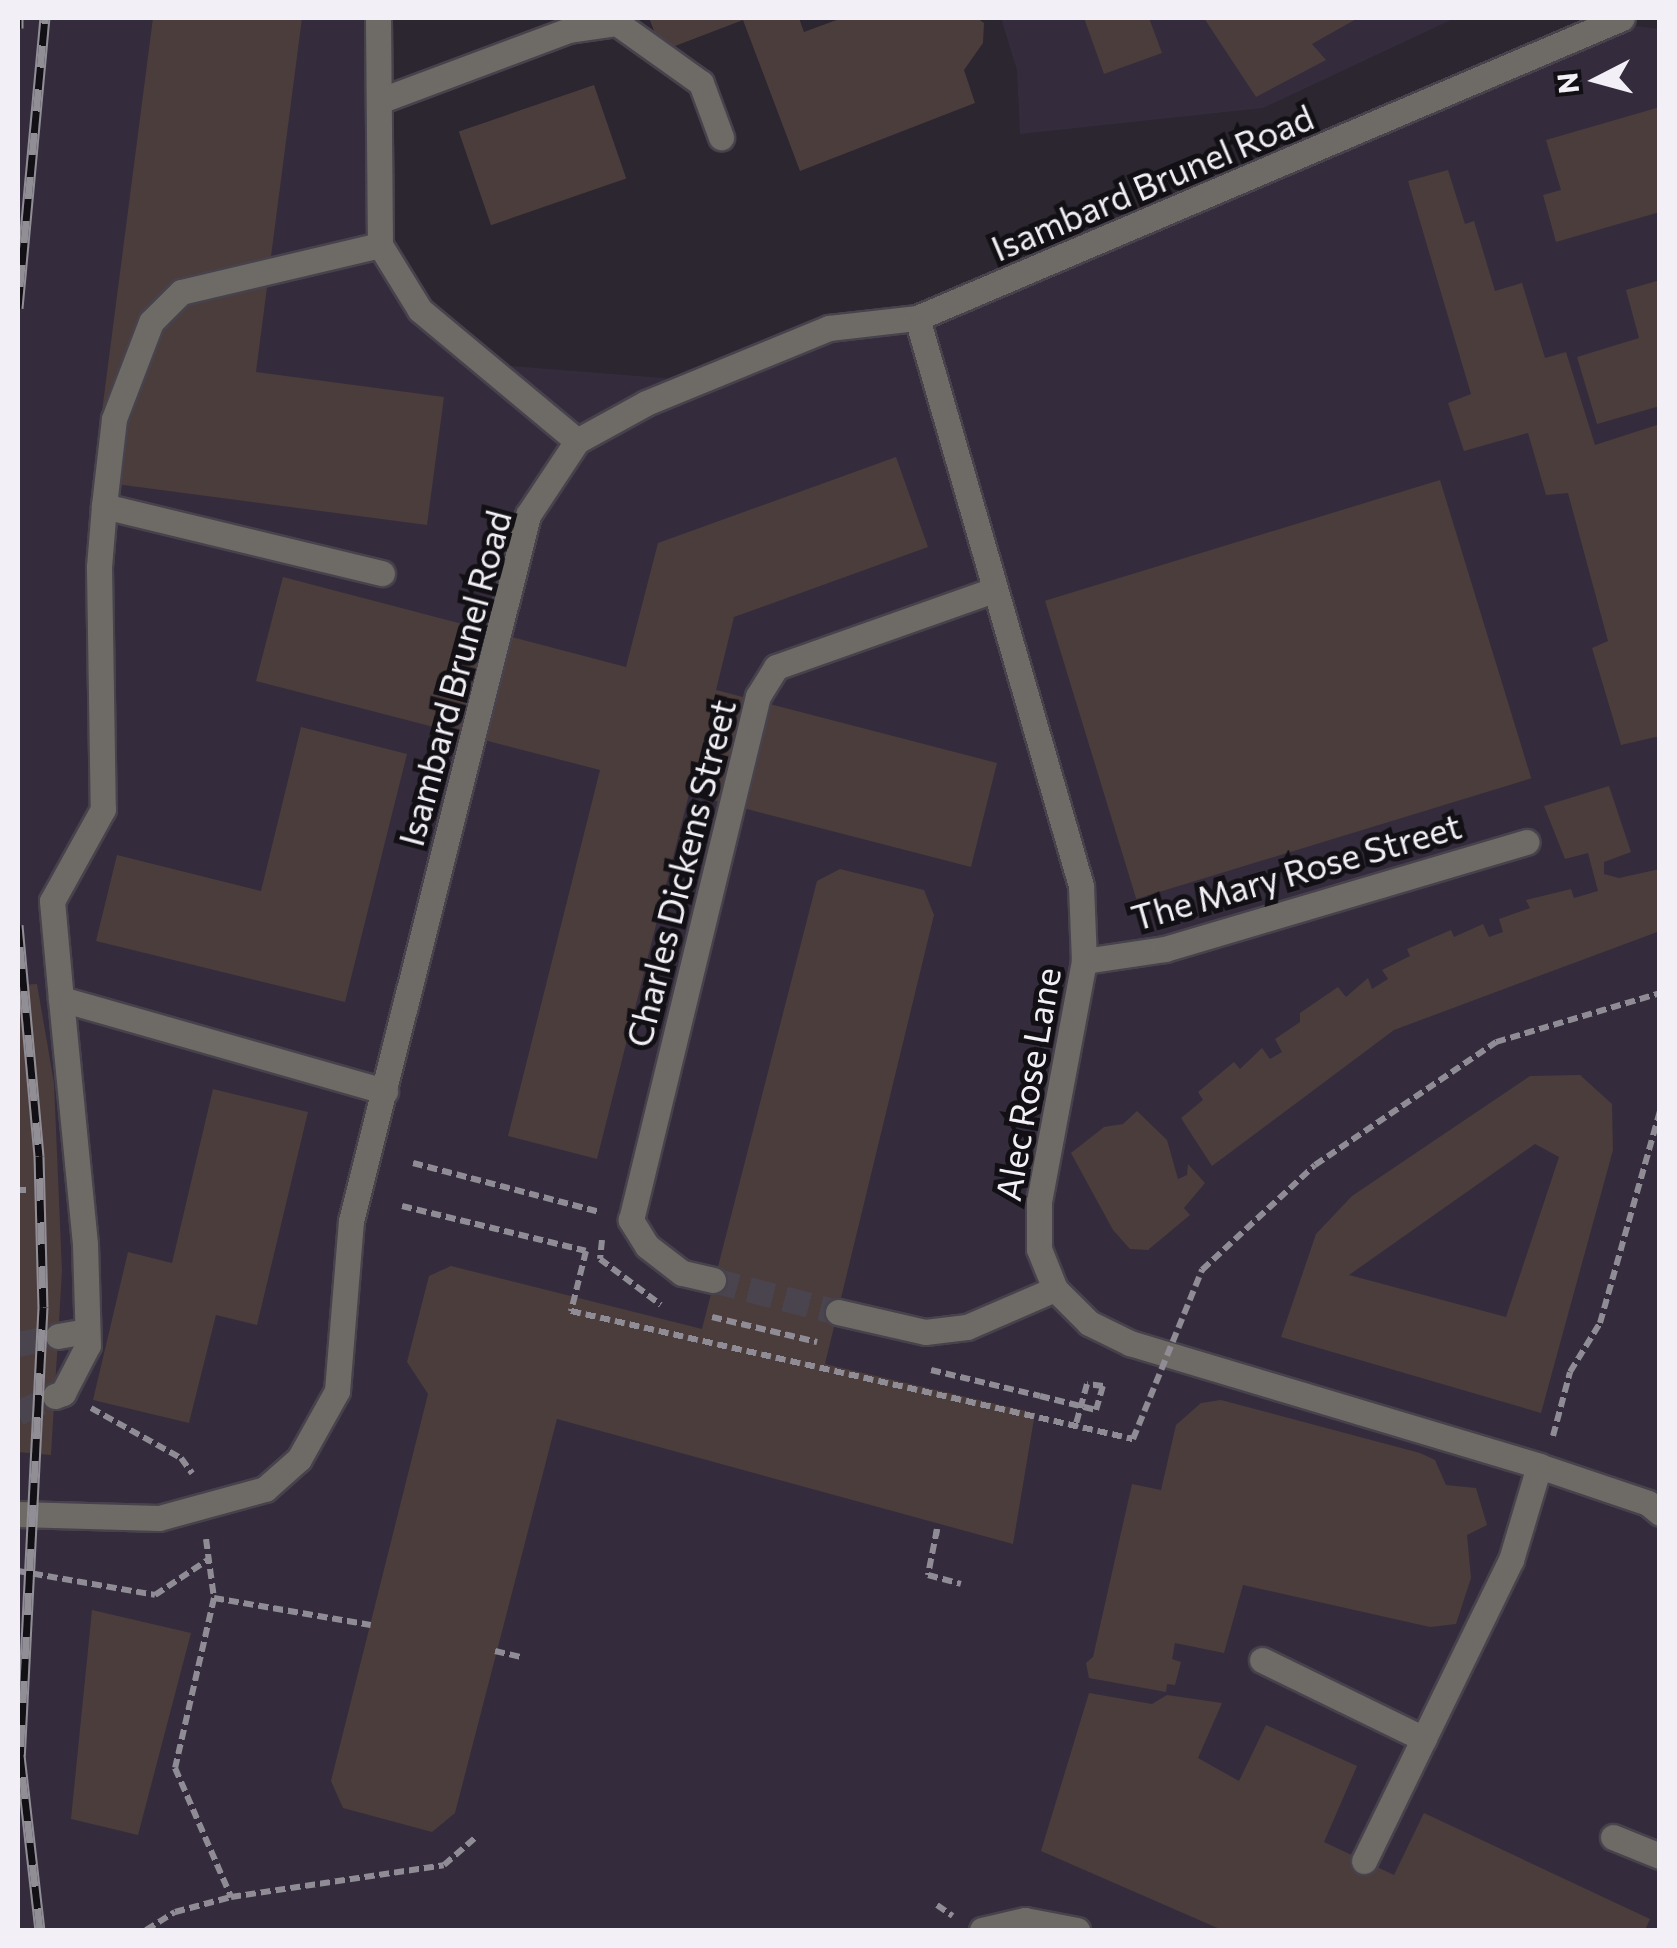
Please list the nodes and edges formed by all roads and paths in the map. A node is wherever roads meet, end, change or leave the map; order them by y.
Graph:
1 (378, 18) edge
2 (1622, 18) edge
3 (379, 101) junction
4 (721, 137) dead end
5 (380, 245) junction
6 (918, 318) junction
7 (576, 441) junction
8 (104, 506) junction
9 (382, 573) dead end
10 (993, 590) junction
11 (1526, 842) dead end
12 (1084, 962) junction
13 (1660, 993) edge
14 (61, 999) junction
15 (386, 1091) junction
16 (1660, 1112) edge
17 (413, 1163) dead end
18 (402, 1206) dead end
19 (631, 1220) junction
20 (713, 1280) tunnel mouth
21 (1055, 1289) junction
22 (838, 1312) tunnel mouth
23 (87, 1331) junction
24 (58, 1336) tunnel mouth
25 (59, 1394) joint
26 (1096, 1410) dead end
27 (1075, 1427) junction
28 (182, 1458) dead end
29 (1542, 1468) junction
30 (202, 1509) junction
31 (18, 1514) edge
32 (1660, 1514) edge
33 (936, 1536) dead end
34 (209, 1559) junction
35 (18, 1572) edge
36 (962, 1584) dead end
37 (214, 1598) junction
38 (371, 1625) dead end
39 (495, 1651) dead end
40 (520, 1657) dead end
41 (1262, 1660) dead end
42 (1424, 1739) junction
43 (476, 1836) dead end
44 (1614, 1837) dead end
45 (1660, 1856) edge
46 (1364, 1862) dead end
47 (232, 1897) junction
48 (146, 1930) edge
49 (982, 1930) edge
50 (1077, 1930) edge

1 - 3 street
2 - 6 street, Isambard Brunel Road
3 - 4 street
3 - 5 street
5 - 7 street
5 - 8 street
6 - 7 street, Isambard Brunel Road
6 - 10 street, Alec Rose Lane
7 - 15 street, Isambard Brunel Road
8 - 9 street
8 - 14 street
10 - 12 street, Alec Rose Lane
10 - 19 street, Charles Dickens Street
11 - 12 street, The Mary Rose Street
12 - 21 street, Alec Rose Lane
13 - 27 path, bridge
14 - 15 street
14 - 23 street
15 - 30 street, Isambard Brunel Road
16 - 29 path
17 - 19 path
18 - 27 path, bridge
19 - 20 street
21 - 22 street
21 - 29 street, Alec Rose Lane
23 - 24 street
23 - 25 street
25 - 28 path
26 - 27 path
29 - 32 street, Alec Rose Lane
29 - 42 street
30 - 31 street, Isambard Brunel Road
30 - 34 path
33 - 36 path
34 - 35 path
34 - 37 path
37 - 38 path
37 - 47 path
39 - 40 path
41 - 42 street
42 - 46 street
43 - 47 path
44 - 45 street
47 - 48 path
49 - 50 street

